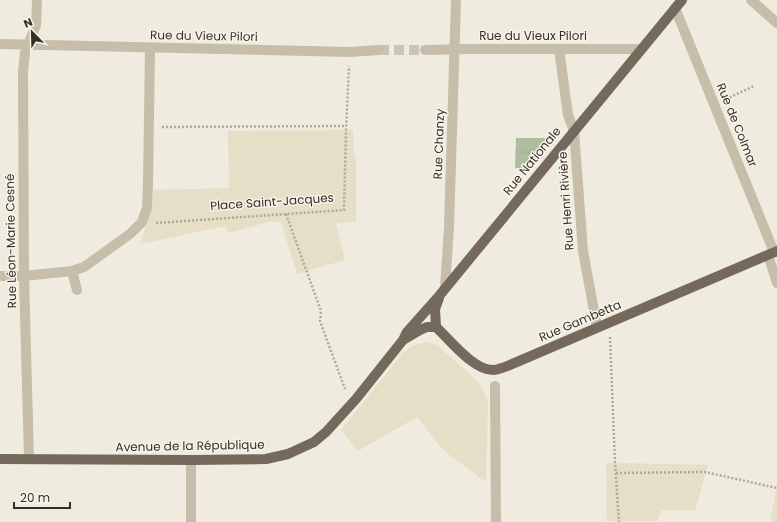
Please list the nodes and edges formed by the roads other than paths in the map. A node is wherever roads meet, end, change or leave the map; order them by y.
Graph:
1 (37, 0) edge
2 (456, 0) edge
3 (682, 0) edge
4 (751, 0) edge
5 (675, 8) junction
6 (777, 23) edge
7 (0, 44) edge
8 (150, 48) junction
9 (27, 49) junction
10 (455, 49) junction
11 (559, 49) junction
12 (641, 49) junction
13 (379, 50) tunnel mouth
14 (426, 50) tunnel mouth
15 (574, 131) junction
16 (773, 252) edge
17 (72, 271) junction
18 (0, 276) edge
19 (24, 276) junction
20 (777, 282) edge
21 (77, 290) dead end
22 (442, 292) junction
23 (436, 327) junction
24 (597, 327) junction
25 (403, 340) junction
26 (495, 386) dead end
27 (0, 459) edge
28 (29, 459) junction
29 (191, 460) junction
30 (191, 522) edge
31 (496, 522) edge

1 - 9 street, Rue Léon-Marie Cesné
2 - 10 street, Rue Chanzy
3 - 5 main road, Rue Nationale
4 - 6 street
5 - 12 main road, Rue Nationale
5 - 16 street, Rue de Colmar
7 - 9 street, Rue du Vieux Pilori
8 - 9 street, Rue du Vieux Pilori
8 - 13 street, Rue du Vieux Pilori
8 - 17 street
9 - 19 street, Rue Léon-Marie Cesné
10 - 11 street, Rue du Vieux Pilori
10 - 14 street, Rue du Vieux Pilori
10 - 22 street, Rue Chanzy
11 - 12 street, Rue du Vieux Pilori
11 - 15 street, Rue Henri Rivière
12 - 15 main road, Rue Nationale
15 - 22 main road, Rue Nationale
15 - 24 street, Rue Henri Rivière
16 - 20 street, Rue de Colmar
16 - 24 main road, Rue Gambetta
17 - 19 street
17 - 21 street
18 - 19 street
19 - 28 street, Rue Léon-Marie Cesné
22 - 23 main road
22 - 25 main road, Rue Nationale
23 - 24 main road, Rue Gambetta
23 - 25 main road
25 - 29 main road, Avenue de la République
26 - 31 street
27 - 28 main road, Avenue de la République
28 - 29 main road, Avenue de la République
29 - 30 street

